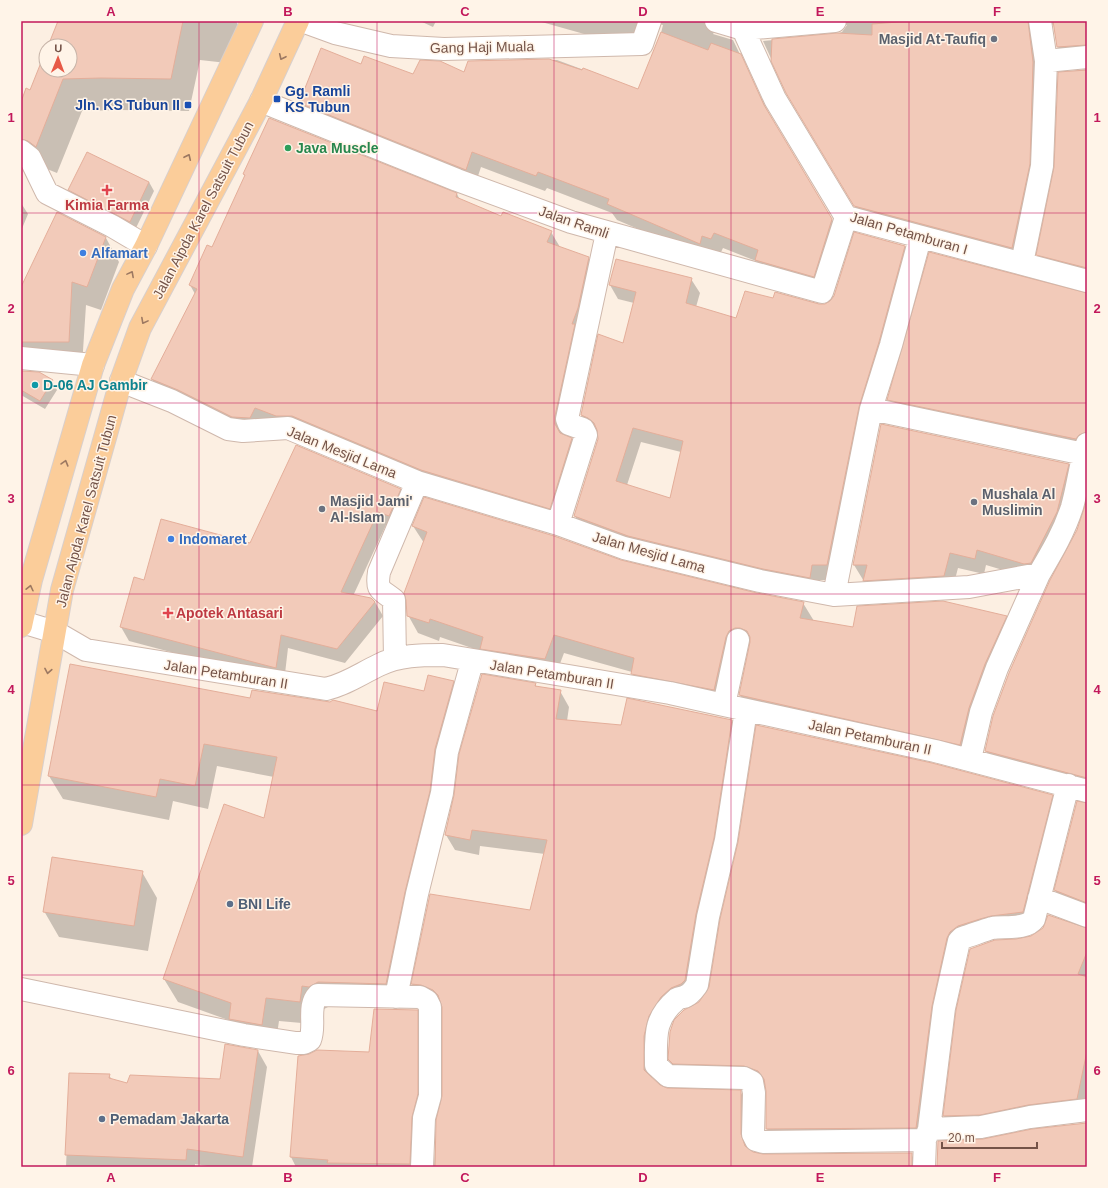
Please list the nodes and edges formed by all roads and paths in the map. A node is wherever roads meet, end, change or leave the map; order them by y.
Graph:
1 (252, 21) edge
2 (298, 21) edge
3 (302, 21) edge
4 (650, 21) edge
5 (716, 21) edge
6 (835, 21) edge
7 (1040, 21) edge
8 (742, 29) junction
9 (1087, 56) edge
10 (1046, 61) junction
11 (261, 101) junction
12 (21, 151) edge
13 (846, 217) junction
14 (606, 233) junction
15 (920, 238) junction
16 (146, 246) junction
17 (1022, 263) junction
18 (1087, 281) edge
19 (21, 358) edge
20 (93, 365) junction
21 (121, 381) junction
22 (871, 409) junction
23 (1085, 449) edge
24 (417, 482) junction
25 (558, 524) junction
26 (1039, 574) junction
27 (834, 595) junction
28 (21, 624) edge
29 (55, 632) junction
30 (738, 640) dead end
31 (395, 659) junction
32 (472, 662) junction
33 (724, 705) junction
34 (746, 710) junction
35 (970, 759) junction
36 (1077, 788) edge
37 (21, 824) edge
38 (1039, 898) junction
39 (1087, 916) edge
40 (21, 989) edge
41 (396, 997) junction
42 (1087, 1110) edge
43 (927, 1135) junction
44 (422, 1167) edge
45 (924, 1167) edge

16 -> 1 main road
2 -> 11 main road, Jalan Aipda Karel Satsuit Tubun
3 - 4 street, Gang Haji Muala
5 - 8 street
6 - 8 street
7 - 10 street
8 - 13 street, Jalan Petamburan I
9 - 10 street
10 - 17 street
11 - 14 street, Jalan Ramli
11 -> 21 main road, Jalan Aipda Karel Satsuit Tubun
12 - 16 street
13 - 14 street, Jalan Ramli
13 - 15 street, Jalan Petamburan I
14 - 25 street
15 - 17 street, Jalan Petamburan I
15 - 22 street
20 -> 16 main road
17 - 18 street, Jalan Petamburan I
19 - 20 street
28 -> 20 main road
21 - 24 street, Jalan Mesjid Lama
21 - 29 main road, Jalan Aipda Karel Satsuit Tubun
22 - 23 street
22 - 27 street
23 - 26 street
24 - 25 street, Jalan Mesjid Lama
24 - 31 street
25 - 27 street, Jalan Mesjid Lama
26 - 27 street, Jalan Mesjid Lama
26 - 35 street
28 - 29 street, Jalan Petamburan II
29 - 31 street, Jalan Petamburan II
29 -> 37 main road, Jalan Aipda Karel Satsuit Tubun
30 - 33 street
31 - 32 street, Jalan Petamburan II
32 - 33 street, Jalan Petamburan II
32 - 41 street
33 - 34 street, Jalan Petamburan II
34 - 35 street, Jalan Petamburan II
34 - 43 street
35 - 36 street, Jalan Petamburan II
36 - 38 street
38 - 39 street
38 - 43 street
40 - 41 street
41 - 44 street
42 - 43 street
43 - 45 street

